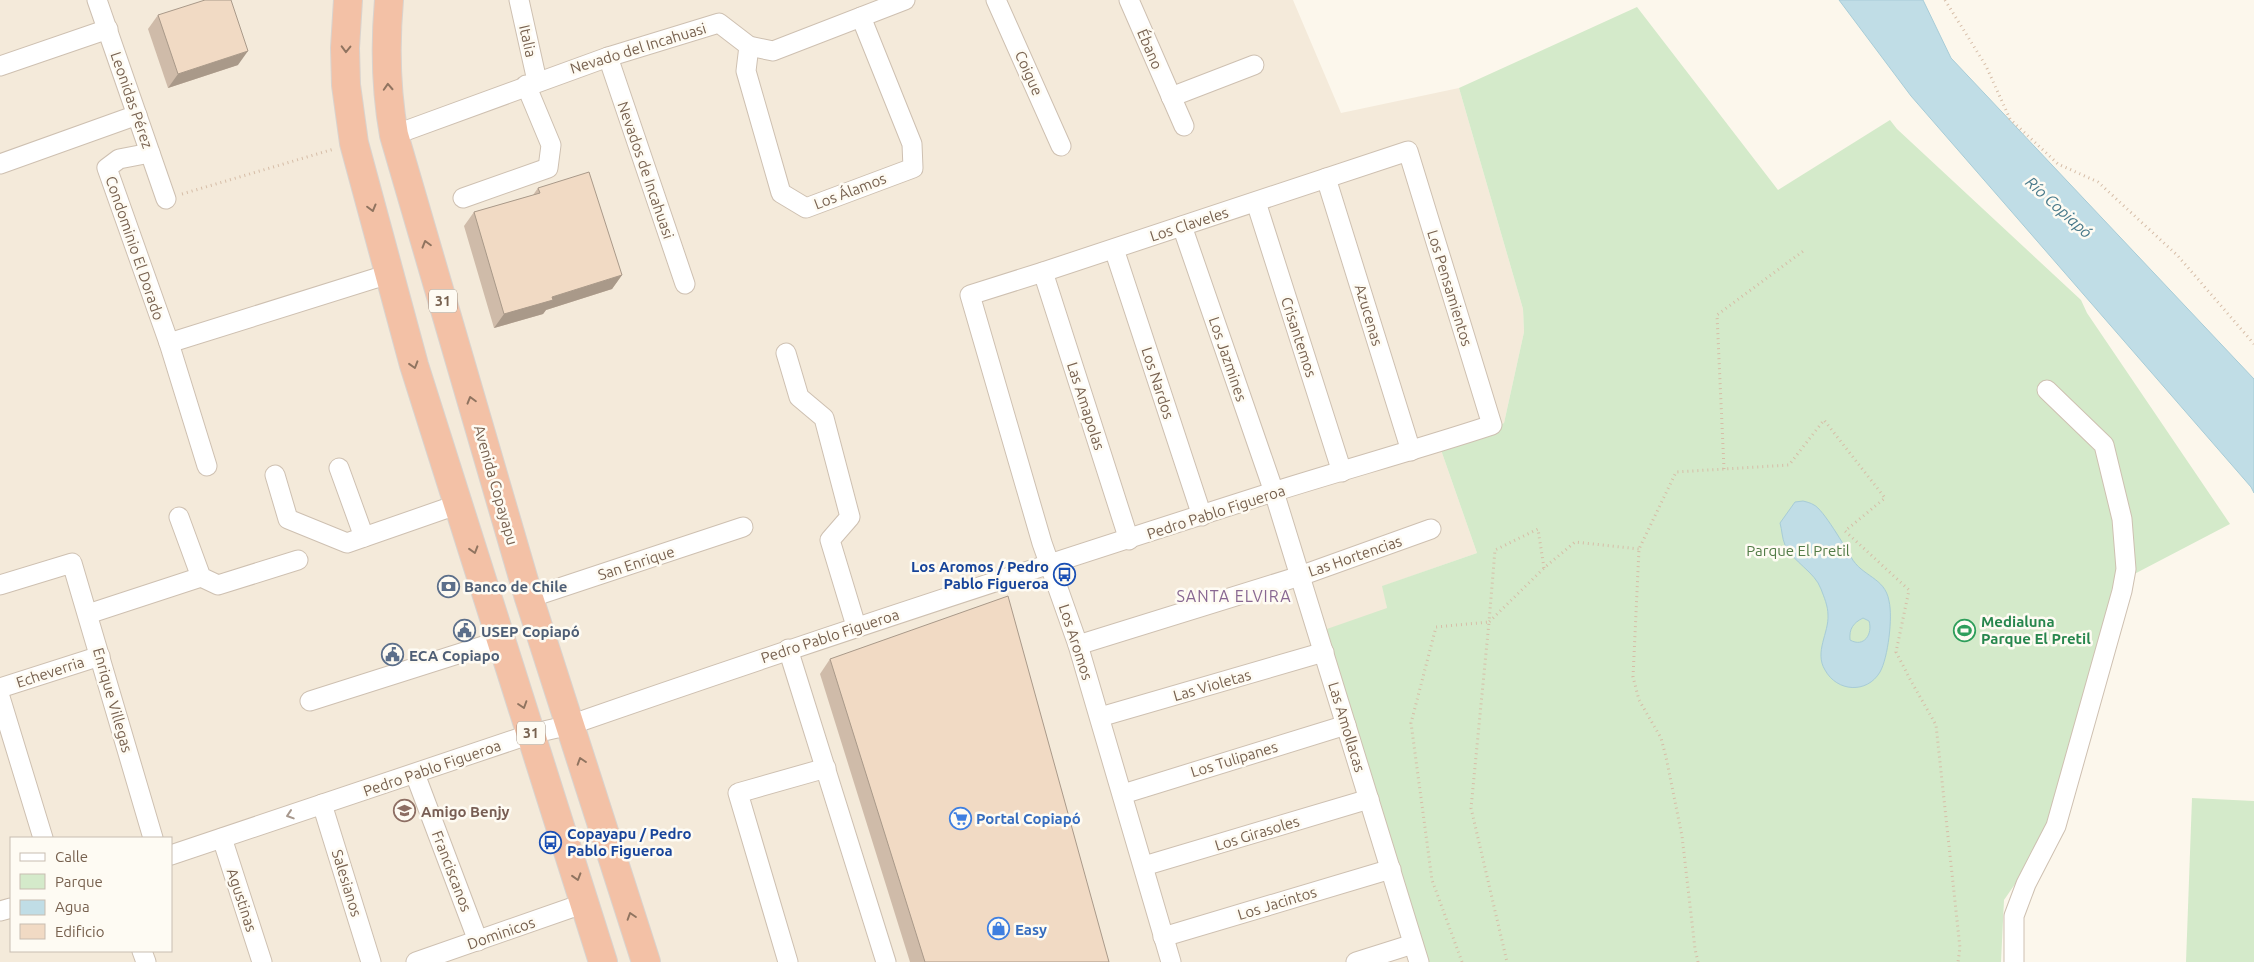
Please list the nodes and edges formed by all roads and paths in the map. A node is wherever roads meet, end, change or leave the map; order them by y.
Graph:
1 (97, 0) edge
2 (348, 0) edge
3 (389, 0) edge
4 (519, 0) edge
5 (905, 0) edge
6 (996, 0) edge
7 (1129, 0) edge
8 (1944, 0) edge
9 (861, 17) junction
10 (108, 29) junction
11 (749, 46) junction
12 (608, 56) junction
13 (1254, 65) dead end
14 (0, 66) edge
15 (532, 83) junction
16 (1171, 97) junction
17 (137, 115) junction
18 (1184, 126) dead end
19 (394, 135) junction
20 (354, 144) junction
21 (1061, 146) dead end
22 (1408, 151) joint
23 (150, 153) junction
24 (0, 164) edge
25 (1326, 178) junction
26 (463, 198) dead end
27 (166, 199) joint
28 (1256, 202) junction
29 (1182, 226) junction
30 (1114, 249) junction
31 (1806, 249) dead end
32 (1043, 272) junction
33 (389, 274) junction
34 (685, 284) dead end
35 (970, 295) joint
36 (169, 343) junction
37 (2254, 344) edge
38 (786, 352) dead end
39 (2046, 390) dead end
40 (1492, 426) joint
41 (1412, 451) junction
42 (207, 466) dead end
43 (339, 468) dead end
44 (1724, 469) junction
45 (1342, 472) junction
46 (274, 476) dead end
47 (1274, 492) junction
48 (459, 504) junction
49 (1202, 516) junction
50 (179, 517) dead end
51 (743, 527) dead end
52 (1432, 529) dead end
53 (364, 537) junction
54 (1129, 540) junction
55 (1639, 549) junction
56 (298, 560) dead end
57 (1050, 565) junction
58 (1544, 568) junction
59 (1300, 576) junction
60 (201, 577) junction
61 (0, 585) edge
62 (529, 598) junction
63 (88, 614) junction
64 (1489, 622) junction
65 (856, 626) junction
66 (502, 640) junction
67 (1078, 645) junction
68 (788, 649) junction
69 (1324, 652) junction
70 (100, 656) junction
71 (0, 688) edge
72 (0, 697) edge
73 (310, 701) dead end
74 (1100, 717) junction
75 (570, 725) junction
76 (1346, 725) junction
77 (532, 734) junction
78 (826, 768) junction
79 (415, 774) junction
80 (1123, 794) junction
81 (1369, 799) junction
82 (322, 804) junction
83 (43, 837) edge
84 (152, 837) edge
85 (222, 838) junction
86 (172, 854) edge
87 (1144, 866) junction
88 (1390, 870) junction
89 (585, 903) junction
90 (1163, 937) junction
91 (478, 941) junction
92 (643, 953) edge
93 (1416, 953) edge
94 (602, 959) edge
95 (262, 962) edge
96 (372, 962) edge
97 (416, 962) edge
98 (788, 962) edge
99 (886, 962) edge
100 (1171, 962) edge
101 (1356, 962) edge
102 (1462, 962) edge
103 (1507, 962) edge
104 (1698, 962) edge
105 (1958, 962) edge
106 (2014, 962) edge

1 - 10 street, Leonidas Pérez
2 -> 20 highway, 31
19 -> 3 highway, Avenida Copayapu / 31
4 - 15 street, Italia
5 - 9 street, Nevado del Incahuasi
6 - 21 street, Coigue
7 - 16 street, Ébano
8 - 37 path
9 - 11 street, Nevado del Incahuasi
9 - 11 street, Los Álamos
10 - 14 street
10 - 17 street, Leonidas Pérez
11 - 12 street, Nevado del Incahuasi
12 - 15 street, Nevado del Incahuasi
12 - 34 street, Nevados de Incahuasi
13 - 16 street
15 - 19 street, Nevado del Incahuasi
15 - 26 street, Italia
16 - 18 street, Ébano
17 - 23 street, Leonidas Pérez
17 - 24 street
62 -> 19 highway, Avenida Copayapu / 31
20 - 27 path
20 -> 33 highway, 31
22 - 25 street, Los Claveles
22 - 40 street, Los Pensamientos
23 - 27 street, Leonidas Pérez
23 - 36 street, Condominio El Dorado
25 - 28 street, Los Claveles
25 - 41 street, Azucenas
28 - 29 street, Los Claveles
28 - 45 street, Crisantemos
29 - 30 street, Los Claveles
29 - 47 street, Los Jazmines
30 - 32 street, Los Claveles
30 - 49 street, Los Nardos
31 - 44 path
32 - 35 street, Los Claveles
32 - 54 street, Las Amapolas
33 - 36 street
33 -> 48 highway, 31
35 - 57 street, Los Aromos
36 - 42 street, Condominio El Dorado
38 - 65 street
39 - 106 street
40 - 41 street, Pedro Pablo Figueroa
41 - 45 street, Pedro Pablo Figueroa
43 - 53 street
44 - 55 path
44 - 105 path
45 - 47 street, Pedro Pablo Figueroa
46 - 53 street
47 - 49 street, Pedro Pablo Figueroa
47 - 59 street, Las Amollacas
48 - 53 street
48 -> 66 highway, 31
49 - 54 street, Pedro Pablo Figueroa
50 - 60 street
51 - 62 street, San Enrique
52 - 59 street, Las Hortencias
54 - 57 street, Pedro Pablo Figueroa
55 - 58 path
55 - 104 path
56 - 60 street
57 - 65 street, Pedro Pablo Figueroa
57 - 67 street, Los Aromos
58 - 64 path
58 - 64 path
59 - 67 street, Las Hortencias
59 - 69 street, Las Amollacas
60 - 63 street
61 - 63 street, Enrique Villegas
62 - 75 highway, Avenida Copayapu / 31
63 - 70 street, Enrique Villegas
64 - 102 path
64 - 103 path
65 - 68 street, Pedro Pablo Figueroa
66 - 73 street
66 -> 77 highway, 31
67 - 74 street, Los Aromos
68 - 75 street, Pedro Pablo Figueroa
68 - 78 street
69 - 74 street, Las Violetas
69 - 76 street, Las Amollacas
70 - 71 street, Echeverria
70 - 84 street, Enrique Villegas
72 - 83 street
74 - 80 street, Los Aromos
75 - 77 street, Pedro Pablo Figueroa
92 -> 75 highway, Avenida Copayapu / 31
76 - 80 street, Los Tulipanes
76 - 81 street, Las Amollacas
77 - 79 street, Pedro Pablo Figueroa
77 -> 89 highway, 31
78 - 98 street
78 - 99 street
79 - 82 street, Pedro Pablo Figueroa
79 - 91 street, Franciscanos
80 - 87 street, Los Aromos
81 - 87 street, Los Girasoles
81 - 88 street, Las Amollacas
82 -> 85 street, Pedro Pablo Figueroa
82 - 96 street, Salesianos
85 - 86 street, Pedro Pablo Figueroa
85 - 95 street, Agustinas
87 - 90 street, Los Aromos
88 - 90 street, Los Jacintos
88 - 93 street, Las Amollacas
89 - 91 street, Dominicos
89 - 94 highway, 31
90 - 100 street, Los Aromos
91 - 97 street, Dominicos
92 - 94 highway
93 - 101 street

